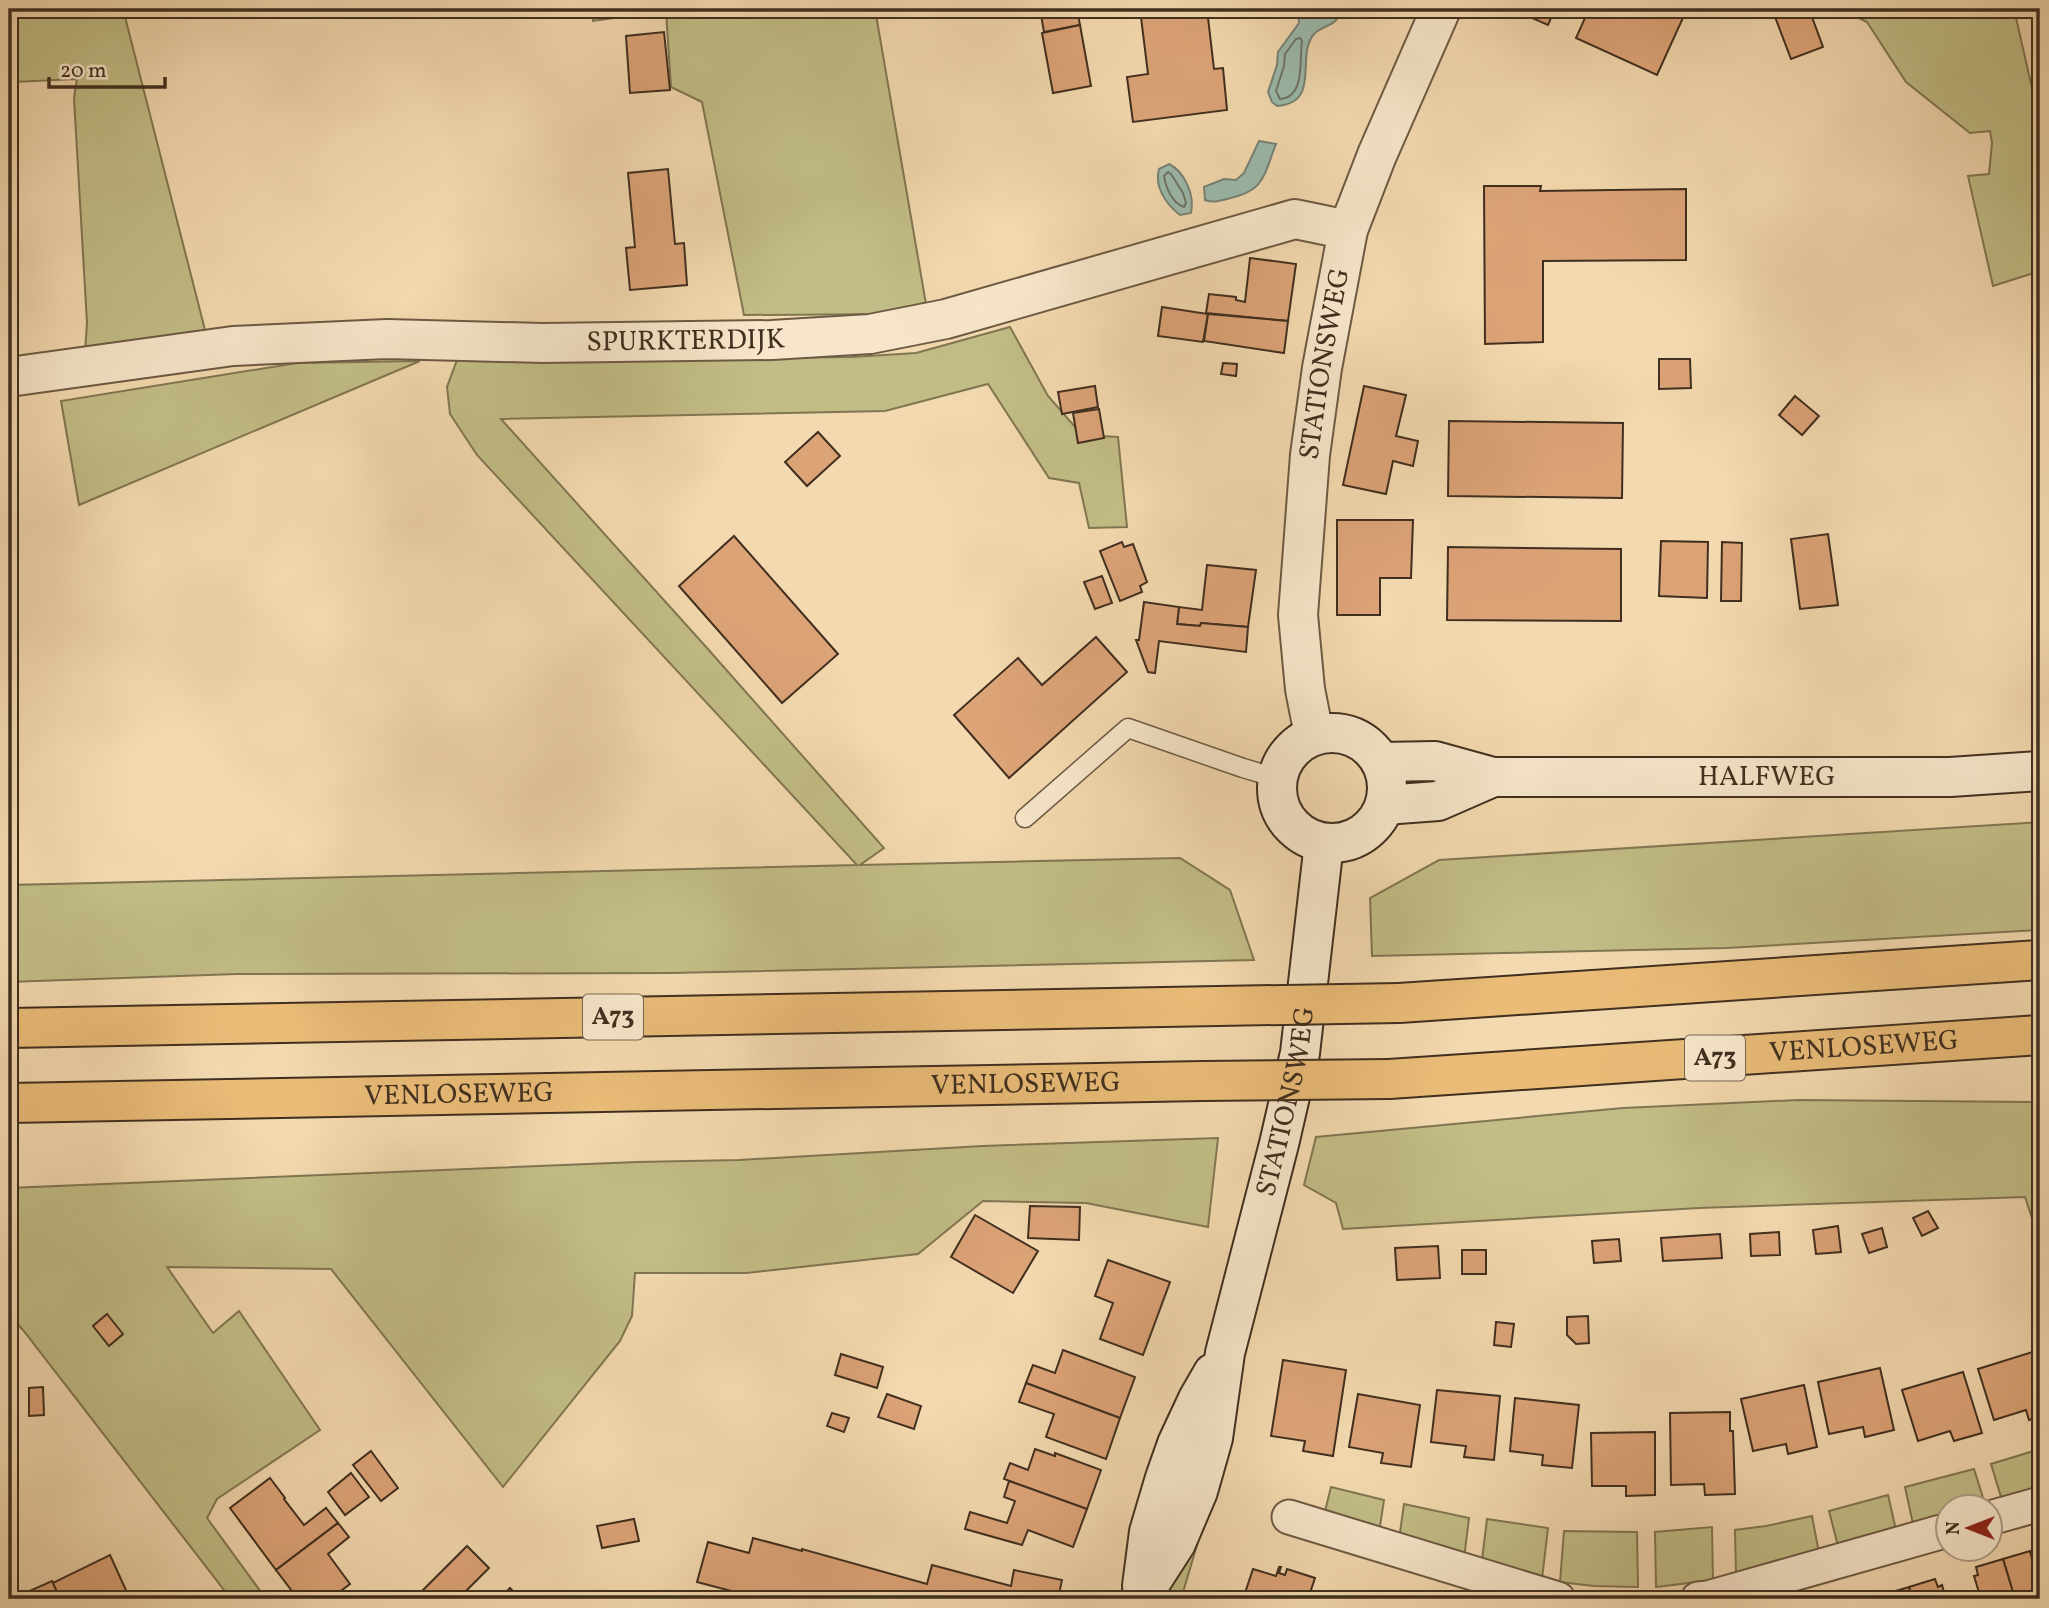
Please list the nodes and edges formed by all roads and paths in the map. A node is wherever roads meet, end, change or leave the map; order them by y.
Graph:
1 (1441, 9) edge
2 (1348, 230) junction
3 (9, 377) edge
4 (1314, 735) junction
5 (1381, 762) junction
6 (2040, 771) edge
7 (1493, 777) junction
8 (1278, 778) junction
9 (1385, 805) junction
10 (1025, 818) dead end
11 (1324, 843) junction
12 (2040, 960) edge
13 (9, 1028) edge
14 (2040, 1035) edge
15 (9, 1103) edge
16 (2040, 1504) edge
17 (2004, 1514) edge
18 (1289, 1517) dead end
19 (1934, 1534) edge
20 (1140, 1599) edge
21 (1558, 1599) edge
22 (1705, 1599) edge

1 - 2 street, STATIONSWEG
2 - 3 street, SPURKTERDIJK
2 - 4 street, STATIONSWEG
4 - 5 street
4 - 8 street
5 - 7 street, HALFWEG
5 - 9 street
6 - 7 street, HALFWEG
7 - 9 street, HALFWEG
8 - 10 lane
8 - 11 street
9 - 11 street
11 - 20 street, STATIONSWEG
12 - 13 highway, A73, bridge
14 - 15 highway, VENLOSEWEG / A73, bridge
16 - 17 street
18 - 21 street
19 - 22 street

